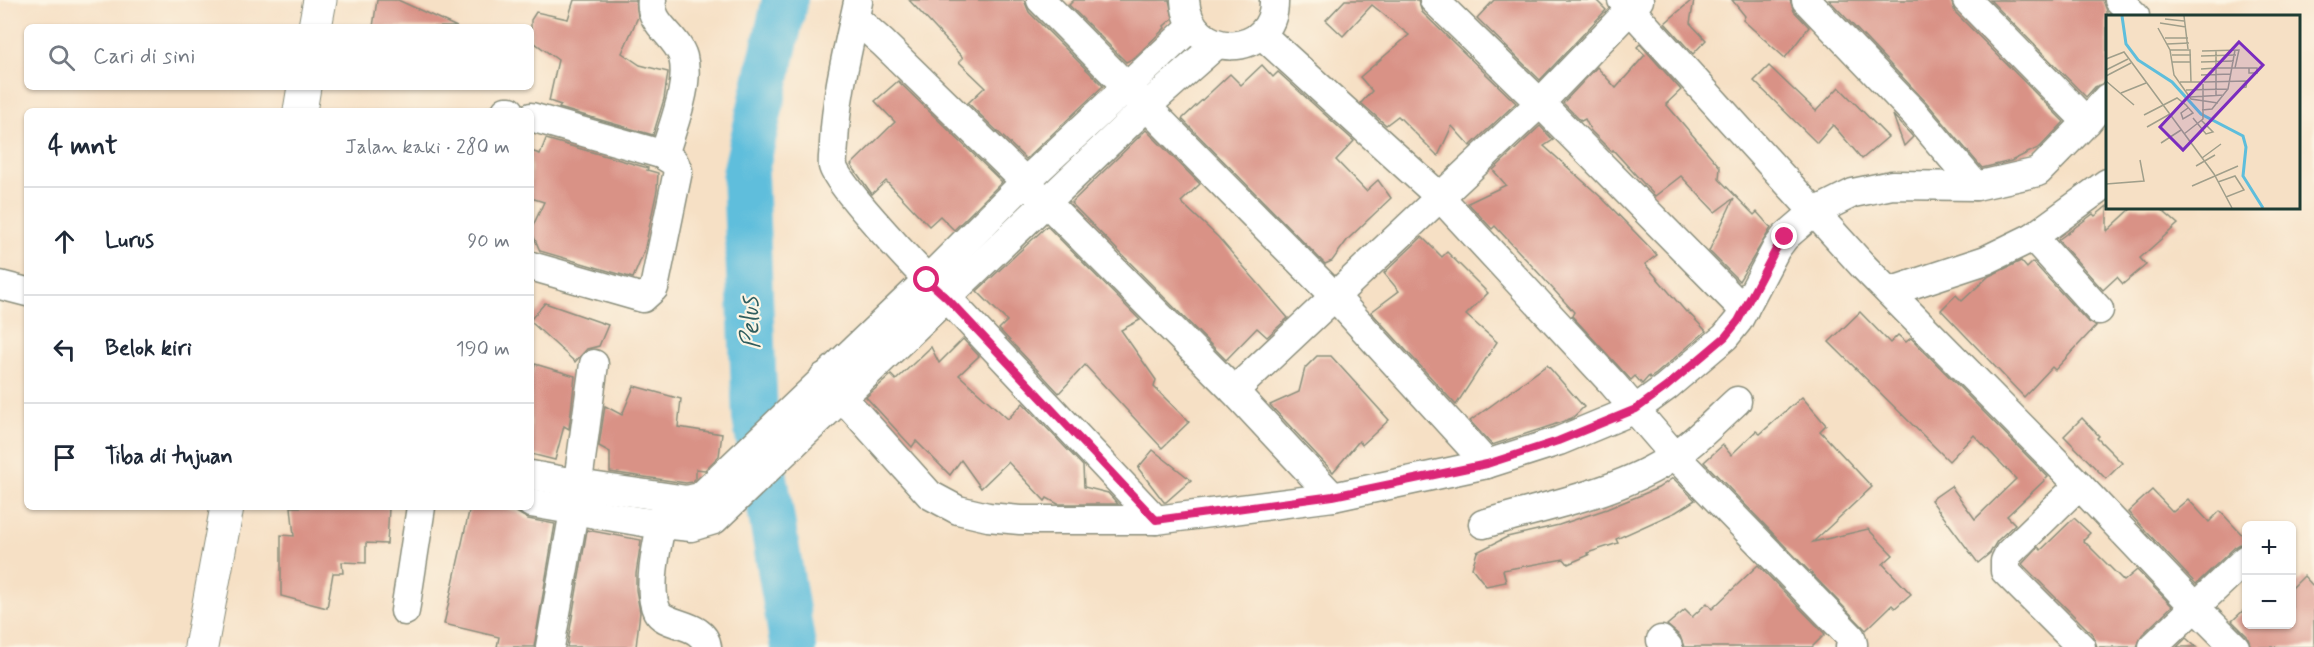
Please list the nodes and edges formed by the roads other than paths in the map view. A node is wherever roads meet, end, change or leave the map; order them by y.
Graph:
1 (320, 0) edge
2 (652, 0) edge
3 (1041, 0) edge
4 (1274, 0) edge
5 (1434, 0) edge
6 (1806, 0) edge
7 (1967, 0) edge
8 (2119, 0) edge
9 (1630, 3) edge
10 (856, 9) edge
11 (1188, 13) edge
12 (2134, 15) edge
13 (316, 24) edge
14 (1261, 34) junction
15 (1217, 44) junction
16 (1127, 87) junction
17 (304, 90) edge
18 (2106, 99) edge
19 (1540, 103) junction
20 (1147, 106) junction
21 (300, 108) edge
22 (534, 118) edge
23 (2087, 123) junction
24 (662, 154) junction
25 (1025, 182) junction
26 (2106, 184) edge
27 (1976, 186) junction
28 (1440, 196) junction
29 (1046, 202) junction
30 (1819, 218) junction
31 (2033, 237) junction
32 (534, 267) edge
33 (0, 285) edge
34 (937, 289) junction
35 (24, 291) edge
36 (1889, 292) junction
37 (1335, 297) junction
38 (1744, 310) junction
39 (2099, 310) dead end
40 (594, 364) dead end
41 (818, 382) junction
42 (1234, 391) junction
43 (1737, 401) dead end
44 (836, 404) junction
45 (1642, 416) junction
46 (1673, 453) junction
47 (1487, 464) junction
48 (534, 477) edge
49 (2079, 485) junction
50 (1333, 496) junction
51 (576, 498) junction
52 (715, 502) junction
53 (534, 503) edge
54 (226, 510) edge
55 (421, 510) edge
56 (664, 510) junction
57 (1156, 520) junction
58 (1483, 524) dead end
59 (2242, 564) edge
60 (2195, 607) junction
61 (405, 611) dead end
62 (201, 647) edge
63 (550, 647) edge
64 (707, 647) edge
65 (1850, 647) edge
66 (2081, 647) edge
67 (2153, 647) edge
68 (2235, 647) edge

1 - 13 street
2 - 24 street
3 - 16 street
4 - 14 street
5 - 19 street
6 - 27 street
7 - 23 street
8 - 12 street
9 - 19 street
9 - 30 street
10 - 25 street
10 - 34 street
11 - 15 street
11 - 16 street
14 - 15 street
14 - 28 street
15 - 20 street
16 - 20 street
16 - 25 street
17 - 21 street
18 - 23 street
19 - 28 street
19 - 38 street
20 - 29 street
20 - 37 street
22 - 24 street
23 - 27 street
24 - 32 street
25 - 29 street
25 - 34 street
26 - 31 street
27 - 30 street
28 - 37 street
28 - 45 street
29 - 34 street
29 - 42 street
30 - 36 street
30 - 38 street
31 - 36 street
31 - 39 street
33 - 35 street
34 - 41 street
34 - 44 street
34 - 57 street
36 - 49 street
37 - 42 street
37 - 47 street
38 - 45 street
40 - 51 street
41 - 44 street
41 - 52 street
42 - 50 street
43 - 46 street
44 - 52 street
44 - 57 street
45 - 46 street
45 - 47 street
46 - 58 street
46 - 65 street
47 - 50 street
48 - 51 street
49 - 60 street
49 - 66 street
50 - 57 street
51 - 53 street
51 - 56 street
51 - 63 street
52 - 56 street
54 - 62 street
55 - 61 street
56 - 64 street
59 - 60 street
60 - 67 street
60 - 68 street

